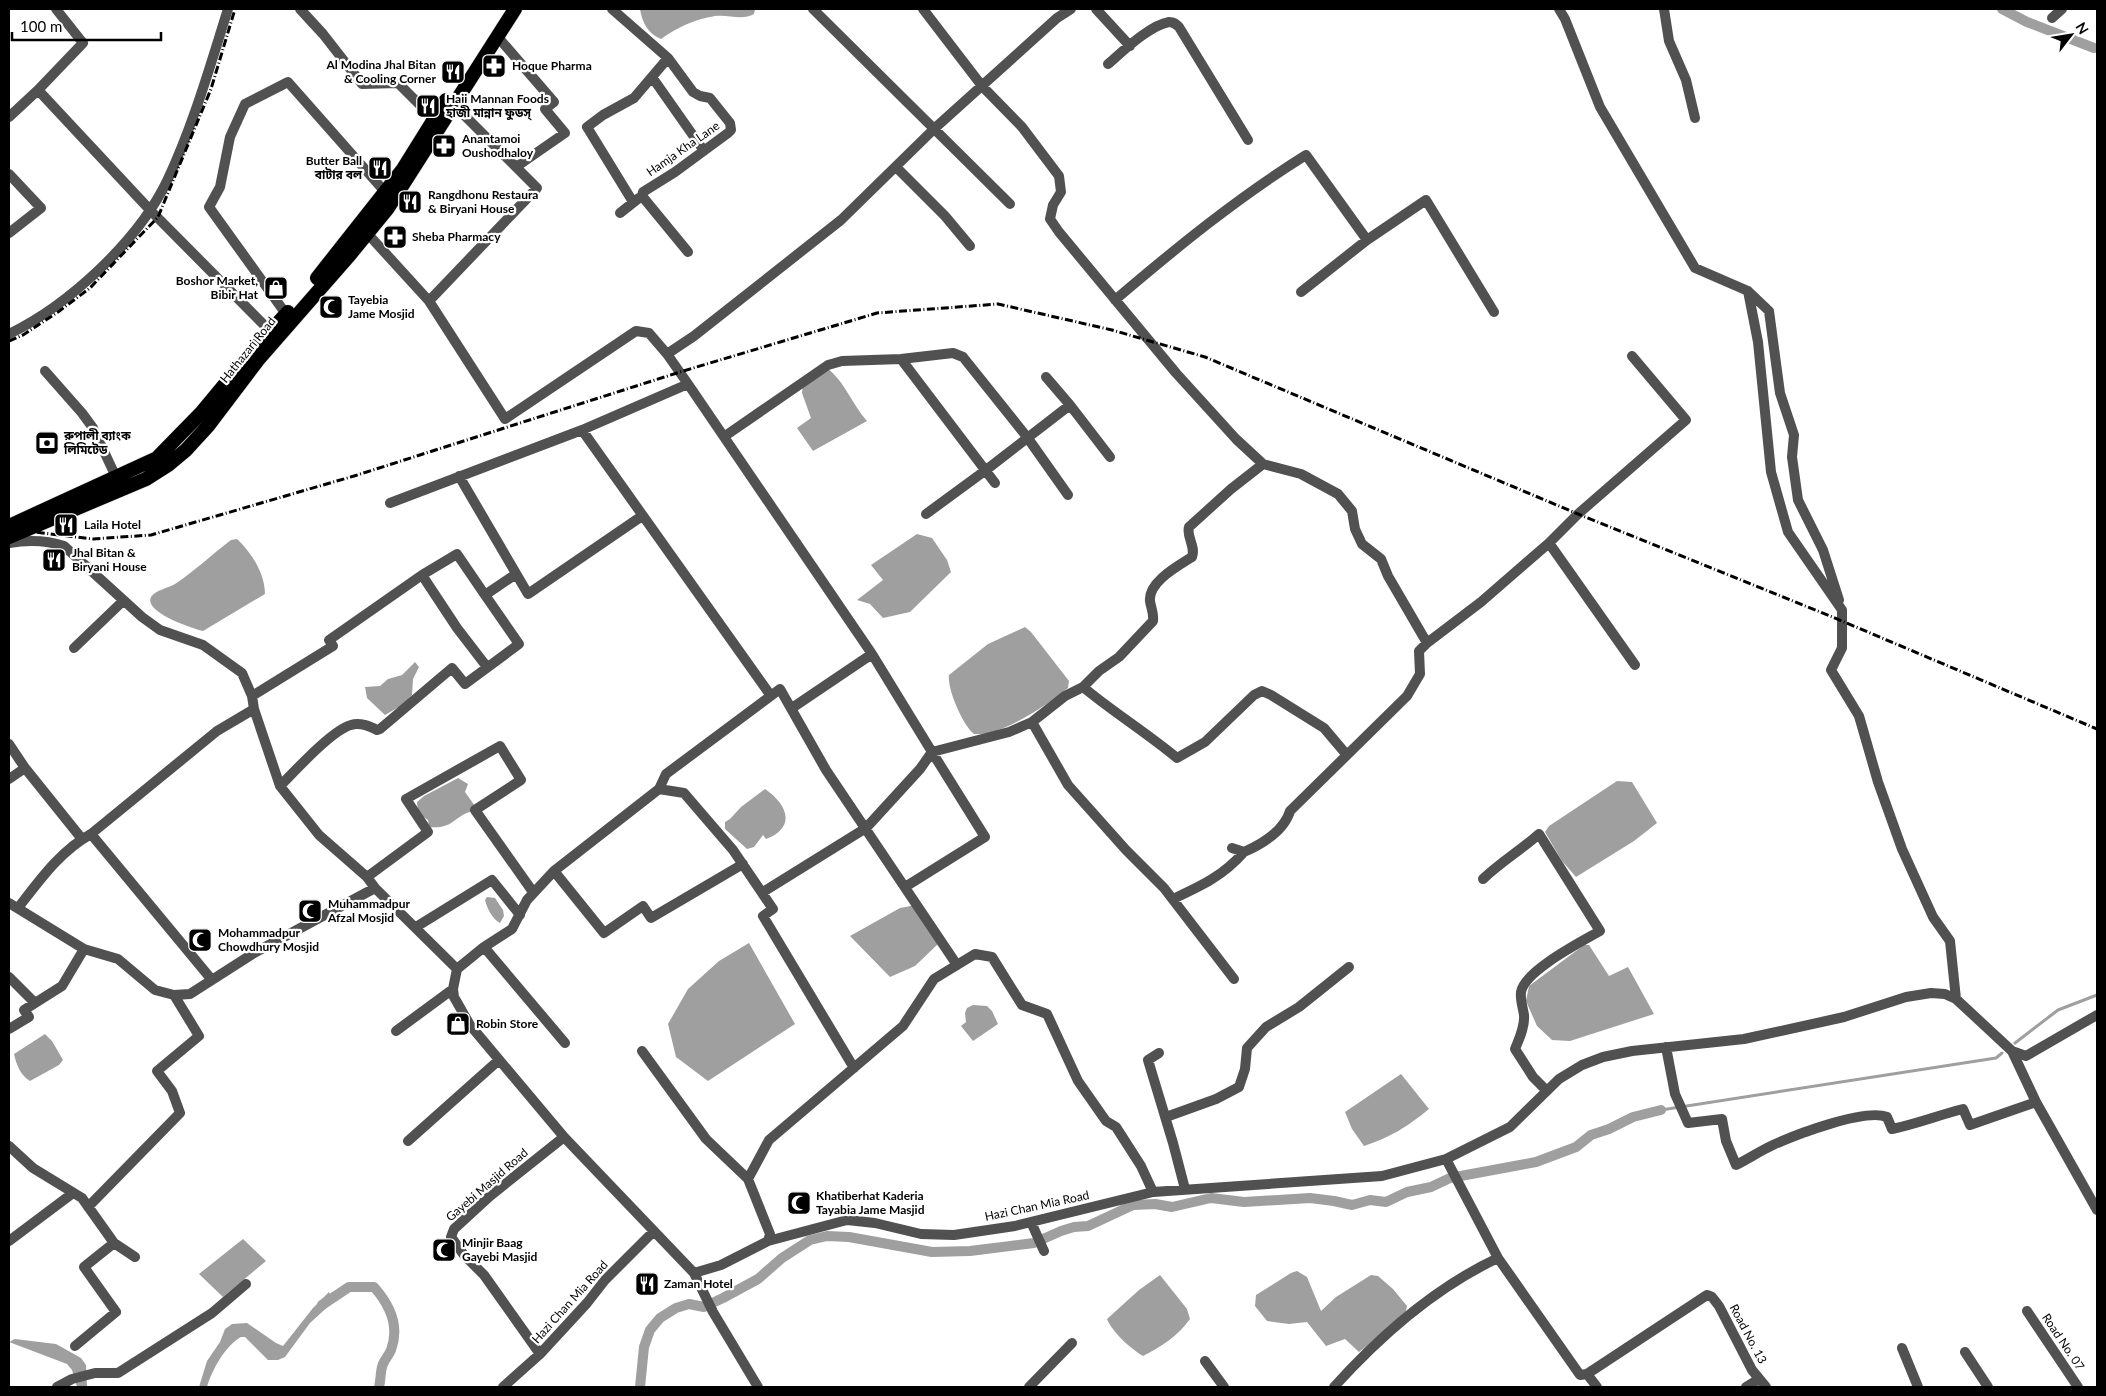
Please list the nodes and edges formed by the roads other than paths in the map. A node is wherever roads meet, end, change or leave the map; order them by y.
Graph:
1 (56, 9) edge
2 (228, 9) edge
3 (300, 9) edge
4 (505, 9) edge
5 (515, 9) edge
6 (612, 9) edge
7 (813, 9) edge
8 (923, 9) edge
9 (1071, 9) edge
10 (1096, 9) edge
11 (1558, 9) edge
12 (1664, 9) edge
13 (2062, 9) edge
14 (2052, 18) dead end
15 (497, 36) junction
16 (1130, 46) junction
17 (668, 58) junction
18 (1108, 64) dead end
19 (652, 77) junction
20 (982, 86) junction
21 (38, 90) junction
22 (453, 104) junction
23 (9, 117) edge
24 (1696, 118) dead end
25 (434, 119) junction
26 (935, 128) junction
27 (1248, 140) dead end
28 (704, 151) junction
29 (896, 166) junction
30 (516, 167) junction
31 (9, 174) edge
32 (386, 193) junction
33 (638, 199) junction
34 (1010, 204) dead end
35 (150, 210) junction
36 (620, 213) dead end
37 (9, 233) edge
38 (367, 233) junction
39 (1367, 240) junction
40 (970, 246) dead end
41 (688, 252) dead end
42 (1748, 291) junction
43 (1302, 292) dead end
44 (1115, 300) junction
45 (429, 301) junction
46 (1494, 312) dead end
47 (286, 314) junction
48 (270, 331) junction
49 (9, 334) edge
50 (667, 354) junction
51 (1632, 356) dead end
52 (901, 359) junction
53 (45, 371) dead end
54 (1046, 377) dead end
55 (688, 384) junction
56 (1070, 405) junction
57 (582, 430) junction
58 (724, 436) junction
59 (1027, 437) junction
60 (1110, 458) dead end
61 (1263, 464) junction
62 (986, 470) junction
63 (459, 476) junction
64 (116, 477) junction
65 (995, 483) dead end
66 (1068, 495) dead end
67 (390, 503) dead end
68 (926, 514) dead end
69 (642, 516) junction
70 (9, 526) edge
71 (9, 537) edge
72 (9, 543) edge
73 (1549, 543) junction
74 (516, 574) junction
75 (422, 575) junction
76 (485, 594) junction
77 (123, 601) junction
78 (1842, 610) junction
79 (1427, 643) junction
80 (74, 648) dead end
81 (872, 654) junction
82 (1635, 666) dead end
83 (487, 667) junction
84 (1083, 687) junction
85 (252, 696) junction
86 (771, 696) junction
87 (792, 708) junction
88 (254, 710) junction
89 (1032, 722) junction
90 (9, 744) edge
91 (932, 752) junction
92 (1346, 754) junction
93 (25, 768) junction
94 (9, 779) edge
95 (280, 786) junction
96 (659, 789) junction
97 (866, 828) junction
98 (86, 837) junction
99 (1232, 848) dead end
100 (1244, 852) junction
101 (743, 864) junction
102 (554, 871) junction
103 (367, 877) junction
104 (1483, 879) dead end
105 (905, 887) junction
106 (375, 888) junction
107 (533, 892) junction
108 (763, 892) junction
109 (1173, 900) junction
110 (13, 905) edge
111 (520, 915) junction
112 (416, 927) junction
113 (484, 947) junction
114 (84, 949) junction
115 (957, 965) junction
116 (1349, 968) dead end
117 (457, 969) junction
118 (9, 977) edge
119 (1234, 979) dead end
120 (212, 980) junction
121 (452, 990) junction
122 (174, 995) junction
123 (1956, 999) junction
124 (35, 1003) junction
125 (2097, 1015) edge
126 (9, 1029) edge
127 (396, 1031) dead end
128 (565, 1043) dead end
129 (1666, 1047) junction
130 (642, 1051) dead end
131 (2012, 1051) junction
132 (1160, 1053) dead end
133 (499, 1060) junction
134 (854, 1068) junction
135 (1546, 1090) junction
136 (2036, 1102) junction
137 (1166, 1117) junction
138 (564, 1137) junction
139 (408, 1141) dead end
140 (9, 1146) edge
141 (1446, 1159) junction
142 (748, 1180) junction
143 (1185, 1189) junction
144 (1153, 1192) junction
145 (73, 1193) junction
146 (88, 1206) junction
147 (2097, 1210) edge
148 (1031, 1222) junction
149 (654, 1231) junction
150 (9, 1241) edge
151 (768, 1241) junction
152 (114, 1243) junction
153 (1044, 1251) dead end
154 (135, 1257) dead end
155 (1498, 1258) junction
156 (694, 1273) junction
157 (246, 1284) dead end
158 (2027, 1311) dead end
159 (1072, 1343) dead end
160 (75, 1346) dead end
161 (1902, 1348) dead end
162 (1965, 1352) dead end
163 (540, 1354) junction
164 (1205, 1361) dead end
165 (1587, 1374) junction
166 (1762, 1383) edge
167 (57, 1387) edge
168 (503, 1387) edge
169 (758, 1387) edge
170 (1029, 1387) edge
171 (1224, 1387) edge
172 (1334, 1387) edge
173 (1597, 1387) edge
174 (1746, 1387) edge
175 (1918, 1387) edge
176 (1988, 1387) edge
177 (2078, 1387) edge

1 - 21 street
2 - 35 street
3 - 25 street
4 - 25 highway, Hathazari Road
5 - 15 highway, Hathazari Road
6 - 17 street, Hamja Kha Lane
7 - 26 street
8 - 20 street
9 - 20 street
10 - 16 street
11 - 42 street
12 - 24 street
13 - 14 street
15 - 22 highway, Hathazari Road
15 - 30 street
16 - 18 street
16 - 27 street
17 - 19 street
17 - 28 street, Hamja Kha Lane
19 - 28 street
19 - 33 street
20 - 26 street
20 - 44 street
21 - 23 street
21 - 35 street
22 - 30 street
22 - 38 highway, Hathazari Road
25 - 32 highway, Hathazari Road
26 - 29 street
26 - 34 street
28 - 33 street, Hamja Kha Lane
29 - 40 street
29 - 50 street
30 - 45 street
31 - 37 street
32 - 47 highway, Hathazari Road
32 - 47 street
33 - 36 street, Hamja Kha Lane
33 - 41 street
35 - 48 street
35 - 49 street
38 - 45 street
38 - 71 highway, Hathazari Road
39 - 43 street
39 - 44 street
39 - 46 street
42 - 78 street
42 - 78 street
44 - 61 street
45 - 50 street
47 - 48 highway, Hathazari Road
48 - 64 highway, Hathazari Road
50 - 55 street
51 - 73 street
52 - 58 street
52 - 59 street
52 - 62 street
53 - 64 street
54 - 56 street
55 - 57 street
55 - 58 street
56 - 59 street
56 - 60 street
57 - 63 street
57 - 69 street
58 - 81 street
59 - 62 street
59 - 66 street
61 - 79 street
61 - 84 street
62 - 65 street
62 - 68 street
63 - 67 street
63 - 74 street
64 - 70 highway, Hathazari Road
69 - 74 street
69 - 86 street
72 - 77 street
73 - 79 street
73 - 82 street
74 - 76 street
75 - 76 street
75 - 83 street
75 - 85 street
76 - 83 street
77 - 80 street
77 - 85 street
78 - 123 street
79 - 92 street
81 - 87 street
81 - 91 street
83 - 95 street
84 - 89 street
84 - 92 street
85 - 88 street
86 - 87 street
86 - 96 street
87 - 97 street
88 - 95 street
88 - 98 street
89 - 91 street
89 - 109 street
90 - 93 street
91 - 97 street
91 - 105 street
92 - 100 street
93 - 94 street
93 - 98 street
95 - 103 street
96 - 101 street
96 - 102 street
97 - 105 street
97 - 108 street
98 - 110 street
98 - 120 street
99 - 100 street
100 - 109 street
101 - 102 street
101 - 108 street
102 - 107 street
103 - 106 street
103 - 107 street
104 - 135 street
105 - 115 street
106 - 112 street
106 - 120 street
107 - 111 street
108 - 134 street
109 - 119 street
110 - 114 street
111 - 112 street
111 - 113 street
112 - 117 street
113 - 117 street
113 - 128 street
114 - 122 street
114 - 124 street
115 - 134 street
115 - 144 street
116 - 137 street
117 - 121 street
118 - 124 street
120 - 122 street
121 - 127 street
121 - 133 street
122 - 146 street
123 - 129 street, Hazi Chan Mia Road
123 - 131 street
124 - 126 street
125 - 131 street
129 - 135 street, Hazi Chan Mia Road
129 - 136 street
130 - 142 street
131 - 136 street
132 - 137 street
133 - 138 street
133 - 139 street
134 - 142 street
135 - 141 street, Hazi Chan Mia Road
136 - 147 street
137 - 143 street
138 - 149 street
138 - 163 street, Gayebi Masjid Road
140 - 145 street
141 - 143 street, Hazi Chan Mia Road
141 - 155 street
142 - 151 street
143 - 144 street, Hazi Chan Mia Road
144 - 148 street, Hazi Chan Mia Road
145 - 146 street
145 - 150 street
146 - 152 street
148 - 151 street, Hazi Chan Mia Road
148 - 153 street
149 - 156 street
149 - 163 street, Hazi Chan Mia Road
151 - 156 street, Hazi Chan Mia Road
152 - 154 street
152 - 160 street
155 - 165 street
155 - 172 street
156 - 169 street
157 - 167 street
158 - 177 street, Road No. 07
159 - 170 street
161 - 175 street
162 - 176 street
163 - 168 street, Hazi Chan Mia Road
164 - 171 street
165 - 166 street, Road No. 13
165 - 173 street
166 - 174 street

